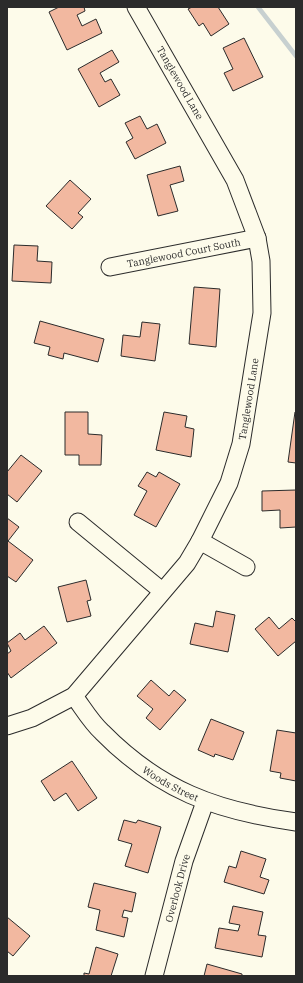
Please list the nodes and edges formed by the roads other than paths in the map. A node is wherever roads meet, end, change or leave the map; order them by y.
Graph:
1 (136, 7) edge
2 (257, 238) junction
3 (110, 267) dead end
4 (78, 522) dead end
5 (200, 541) junction
6 (246, 567) dead end
7 (162, 591) junction
8 (74, 696) junction
9 (7, 726) edge
10 (205, 802) junction
11 (296, 822) edge
12 (154, 976) edge

1 - 2 street, Tanglewood Lane
2 - 3 street, Tanglewood Court South
2 - 5 street, Tanglewood Lane
4 - 7 street
5 - 6 street
5 - 7 street, Tanglewood Lane
7 - 8 street, Tanglewood Lane
8 - 9 street, Tanglewood Lane
8 - 10 street, Woods Street
10 - 11 street, Woods Street
10 - 12 street, Overlook Drive

